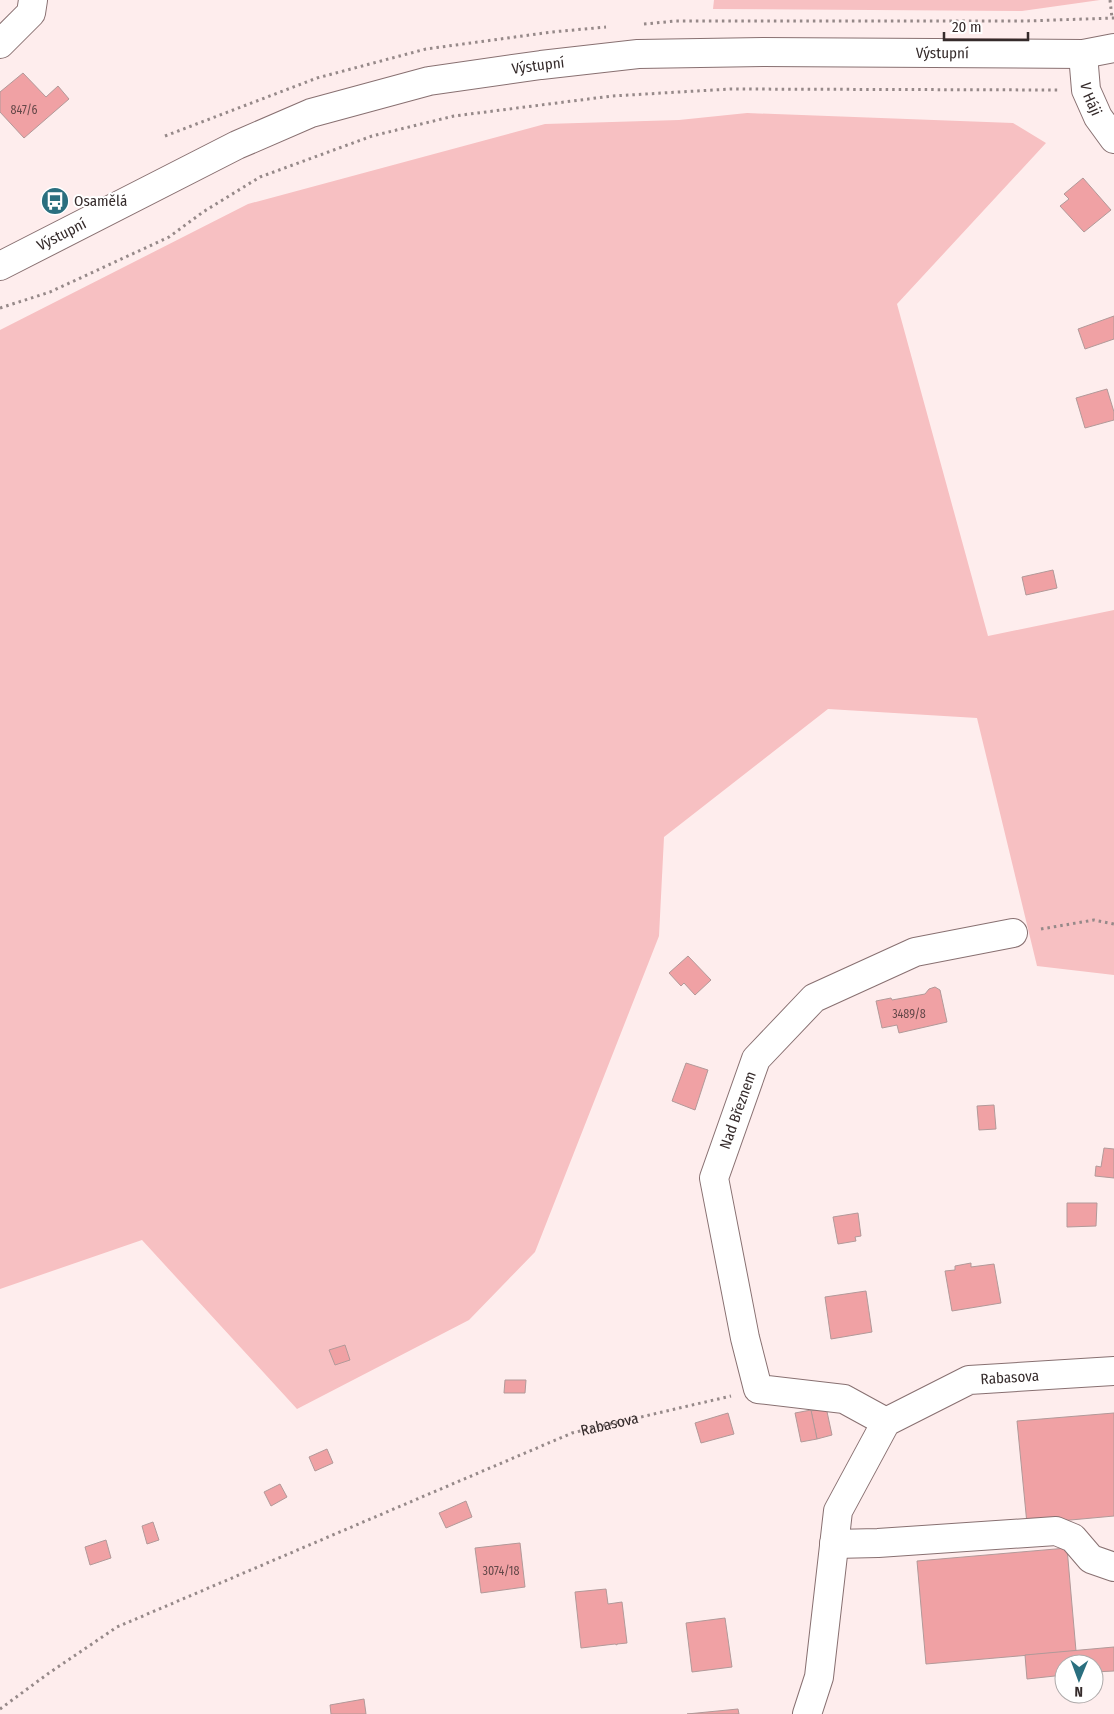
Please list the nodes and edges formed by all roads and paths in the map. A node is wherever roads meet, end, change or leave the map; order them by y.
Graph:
1 (33, 0) edge
2 (1110, 0) edge
3 (1112, 18) dead end
4 (0, 44) edge
5 (1114, 48) edge
6 (1083, 54) junction
7 (1058, 90) dead end
8 (1114, 139) edge
9 (0, 266) edge
10 (0, 308) edge
11 (1114, 924) edge
12 (1013, 933) joint
13 (1114, 1371) edge
14 (758, 1389) junction
15 (886, 1422) junction
16 (834, 1544) junction
17 (1114, 1567) edge
18 (0, 1709) edge
19 (807, 1714) edge

1 - 4 street
2 - 3 path
5 - 6 street, Výstupní
6 - 8 street, V Háji
6 - 9 street, Výstupní
7 - 10 path
11 - 12 path
12 - 14 street, Nad Březnem
13 - 15 street, Rabasova
14 - 15 street
14 - 18 path, Rabasova
15 - 16 street
16 - 17 street
16 - 19 street

